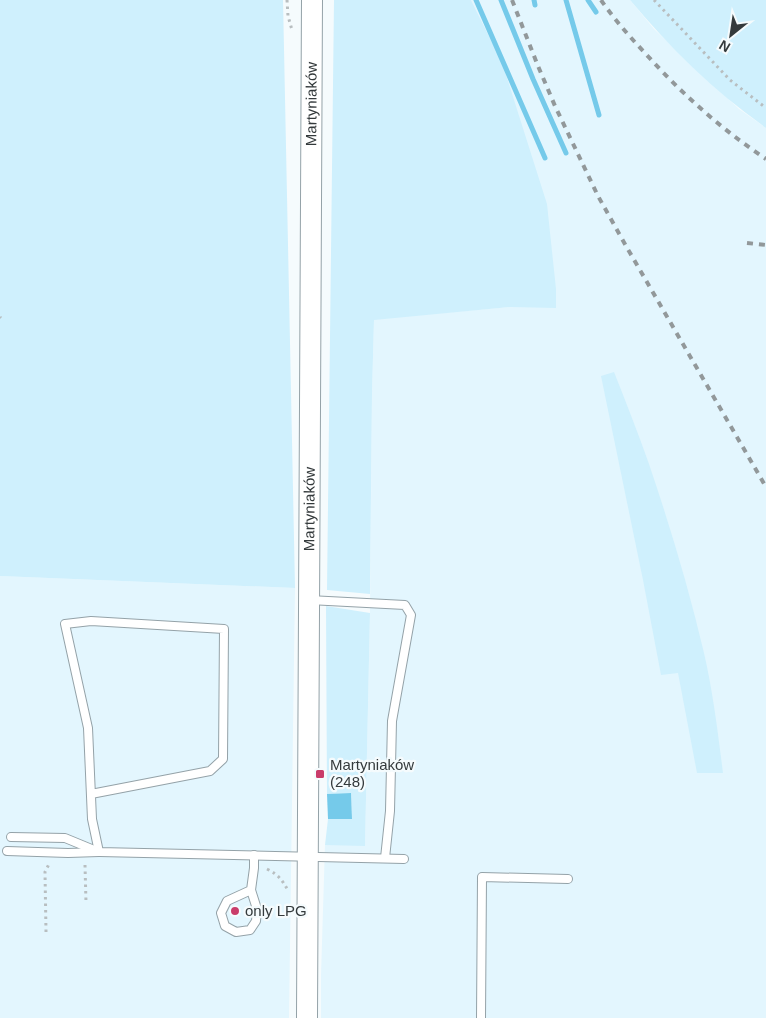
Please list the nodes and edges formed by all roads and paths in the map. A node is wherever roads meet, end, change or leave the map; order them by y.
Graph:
1 (312, 0) edge
2 (654, 0) edge
3 (766, 108) edge
4 (309, 600) junction
5 (91, 794) junction
6 (12, 837) dead end
7 (7, 851) dead end
8 (99, 852) junction
9 (254, 856) junction
10 (308, 856) junction
11 (385, 858) junction
12 (404, 859) dead end
13 (54, 861) dead end
14 (79, 861) dead end
15 (254, 868) junction
16 (568, 879) dead end
17 (250, 890) junction
18 (290, 894) dead end
19 (86, 903) dead end
20 (46, 932) dead end
21 (307, 1018) edge
22 (481, 1018) edge

1 - 4 main road, Martyniaków
2 - 3 path
4 - 10 main road, Martyniaków
4 - 11 lane
5 - 5 lane
5 - 8 lane
6 - 8 lane
7 - 8 lane
8 - 9 lane
9 - 10 lane
9 - 15 lane
10 - 11 lane
10 - 21 main road, Martyniaków
11 - 12 lane
13 - 20 path
14 - 19 path
15 - 17 lane
15 - 18 path
16 - 22 lane
17 - 17 lane

